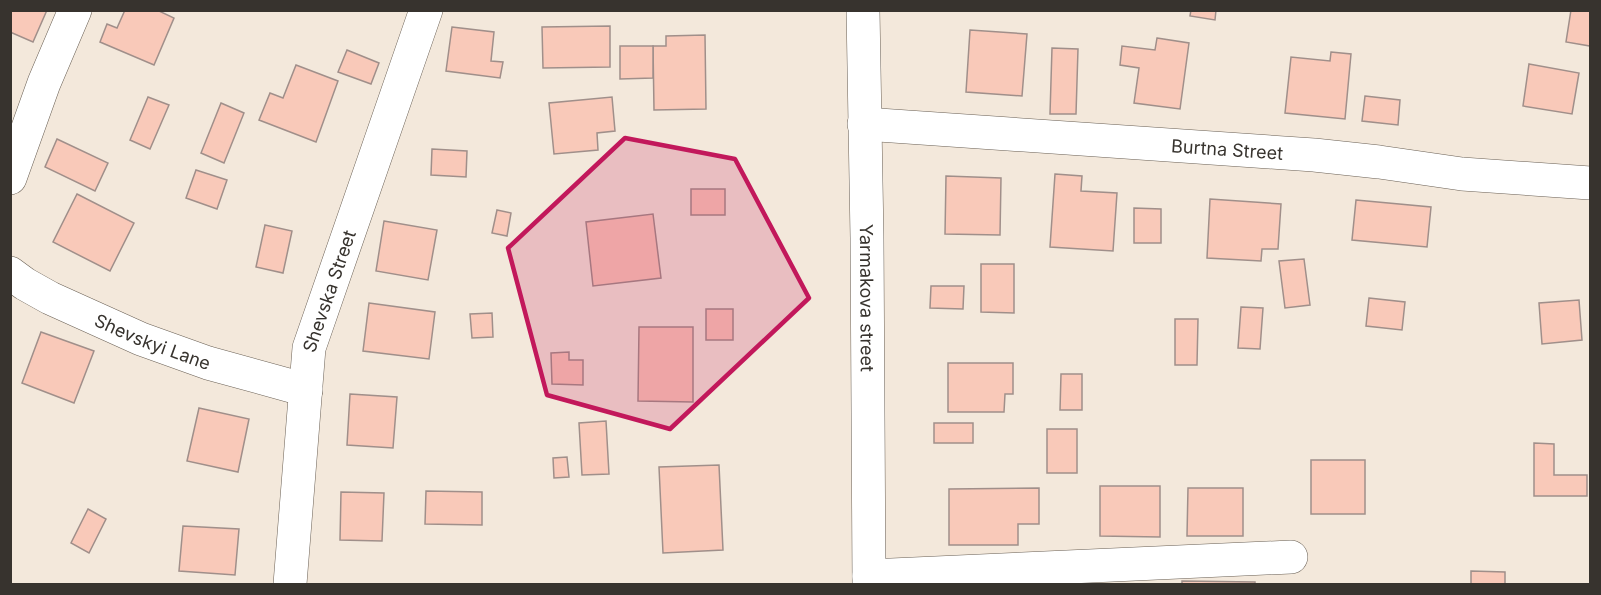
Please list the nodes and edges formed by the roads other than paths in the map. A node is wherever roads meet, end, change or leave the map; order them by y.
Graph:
1 (75, 10) edge
2 (426, 10) edge
3 (863, 10) edge
4 (864, 124) junction
5 (10, 178) edge
6 (1590, 183) edge
7 (10, 273) edge
8 (306, 390) junction
9 (1291, 557) dead end
10 (869, 580) edge
11 (290, 585) edge

1 - 5 street
2 - 8 street, Shevska Street
3 - 4 street, Yarmakova street
4 - 6 street, Burtna Street
4 - 10 street, Yarmakova street
7 - 8 street, Shevskyi Lane
8 - 11 street, Shevska Street
9 - 10 street

